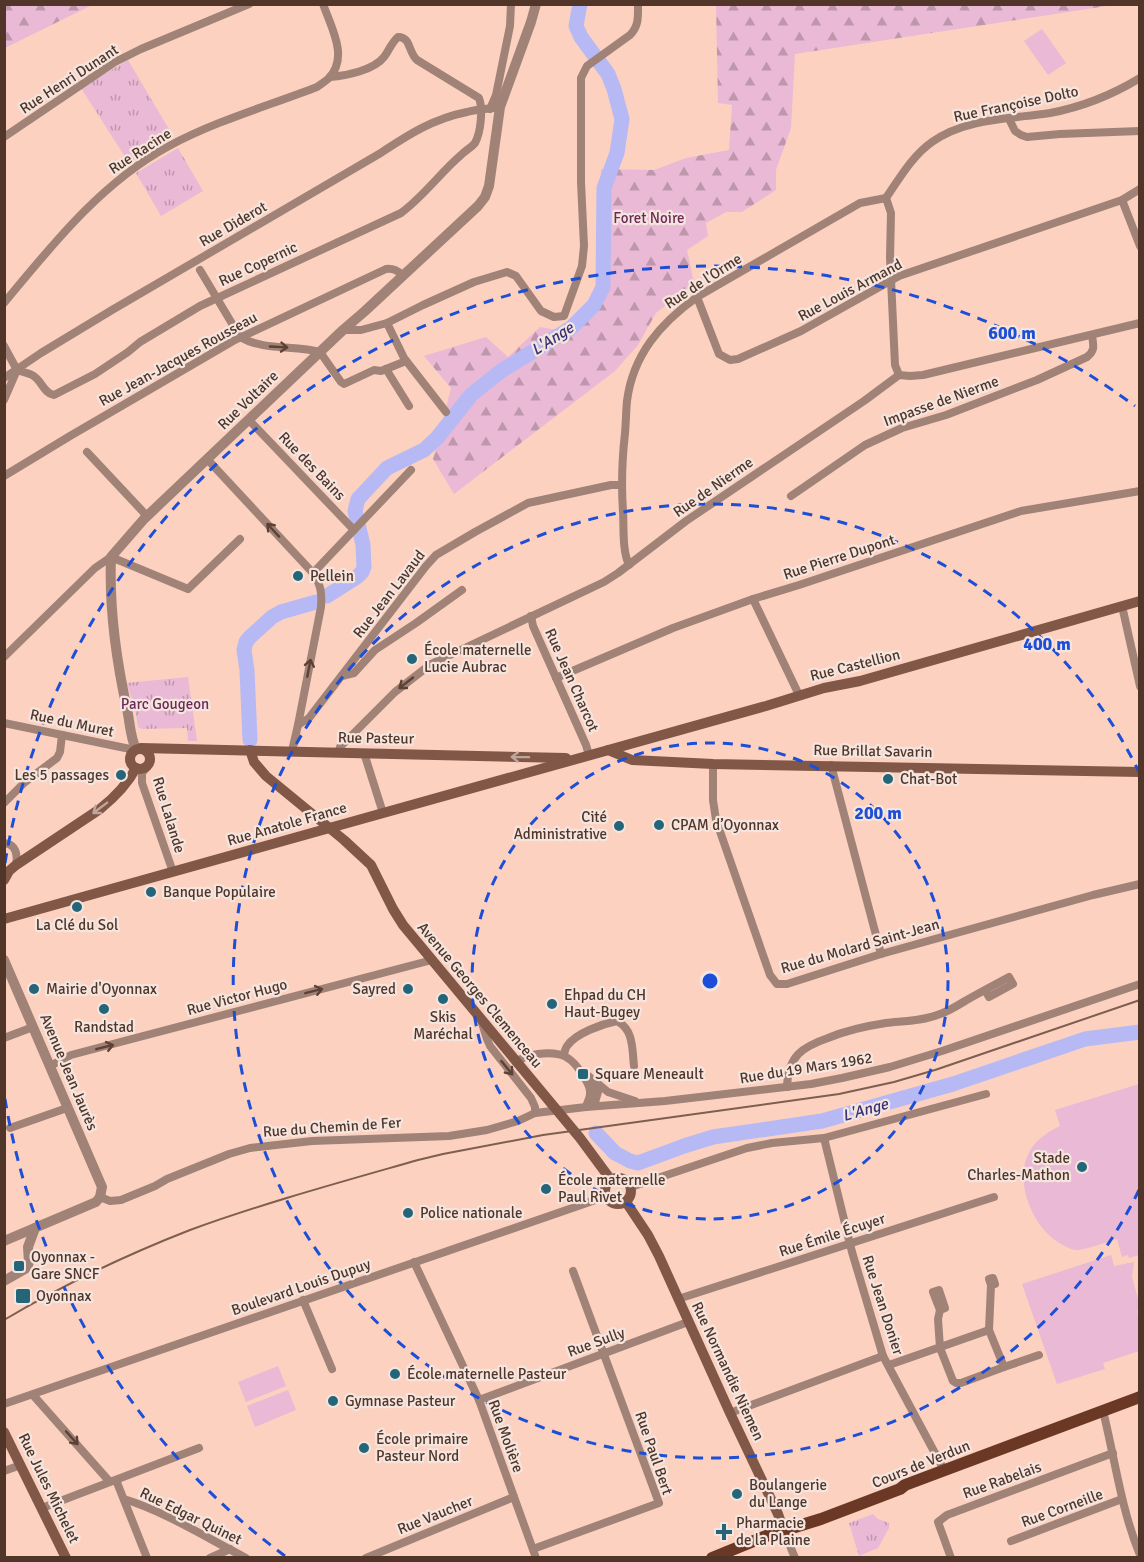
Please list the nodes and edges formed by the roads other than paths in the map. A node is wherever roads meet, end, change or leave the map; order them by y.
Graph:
1 (249, 4) edge
2 (323, 4) edge
3 (511, 4) edge
4 (536, 4) edge
5 (638, 4) edge
6 (330, 77) junction
7 (1140, 78) edge
8 (490, 108) junction
9 (1009, 118) junction
10 (1140, 132) edge
11 (4, 137) edge
12 (1140, 189) edge
13 (886, 198) junction
14 (1122, 200) junction
15 (1140, 246) edge
16 (200, 270) dead end
17 (402, 275) junction
18 (892, 280) junction
19 (697, 297) junction
20 (217, 298) junction
21 (4, 303) edge
22 (387, 323) junction
23 (1140, 323) edge
24 (343, 330) junction
25 (1092, 335) junction
26 (240, 337) junction
27 (4, 346) edge
28 (320, 352) junction
29 (406, 361) junction
30 (386, 369) junction
31 (17, 370) junction
32 (899, 375) junction
33 (4, 378) edge
34 (4, 400) edge
35 (409, 406) dead end
36 (446, 412) dead end
37 (249, 420) junction
38 (87, 453) dead end
39 (207, 459) junction
40 (411, 471) dead end
41 (4, 476) edge
42 (621, 485) junction
43 (1140, 491) edge
44 (791, 496) dead end
45 (147, 516) junction
46 (354, 530) junction
47 (240, 539) dead end
48 (111, 557) junction
49 (629, 566) junction
50 (313, 573) junction
51 (462, 590) dead end
52 (753, 599) junction
53 (1140, 601) edge
54 (1122, 606) junction
55 (531, 616) junction
56 (4, 657) edge
57 (342, 675) junction
58 (556, 678) junction
59 (1140, 686) edge
60 (799, 695) junction
61 (4, 723) edge
62 (298, 725) junction
63 (62, 735) junction
64 (137, 749) junction
65 (172, 750) junction
66 (250, 750) junction
67 (608, 750) junction
68 (292, 752) junction
69 (338, 753) junction
70 (364, 753) junction
71 (583, 757) junction
72 (713, 764) junction
73 (831, 765) junction
74 (1140, 772) edge
75 (139, 773) junction
76 (4, 803) edge
77 (383, 813) junction
78 (329, 828) junction
79 (4, 843) edge
80 (16, 865) junction
81 (172, 872) junction
82 (4, 880) edge
83 (1140, 884) edge
84 (4, 919) edge
85 (881, 954) junction
86 (4, 960) edge
87 (432, 960) junction
88 (1140, 984) edge
89 (985, 990) dead end
90 (482, 1020) junction
91 (33, 1027) junction
92 (4, 1038) edge
93 (564, 1055) junction
94 (516, 1062) junction
95 (50, 1065) junction
96 (634, 1066) dead end
97 (580, 1070) junction
98 (592, 1080) junction
99 (787, 1087) junction
100 (986, 1094) dead end
101 (641, 1103) junction
102 (590, 1107) junction
103 (67, 1108) junction
104 (535, 1113) junction
105 (10, 1128) dead end
106 (824, 1138) junction
107 (611, 1180) junction
108 (631, 1187) junction
109 (607, 1196) junction
110 (100, 1197) junction
111 (994, 1197) dead end
112 (626, 1202) junction
113 (35, 1228) junction
114 (4, 1241) edge
115 (850, 1243) junction
116 (414, 1262) junction
117 (573, 1271) dead end
118 (4, 1281) edge
119 (991, 1285) dead end
120 (678, 1299) junction
121 (303, 1300) junction
122 (940, 1310) dead end
123 (688, 1322) junction
124 (989, 1330) junction
125 (940, 1348) junction
126 (604, 1353) junction
127 (1039, 1355) dead end
128 (884, 1356) junction
129 (889, 1365) junction
130 (1004, 1367) junction
131 (332, 1369) dead end
132 (33, 1395) junction
133 (1140, 1397) edge
134 (479, 1400) junction
135 (4, 1404) edge
136 (1103, 1412) junction
137 (730, 1413) junction
138 (4, 1431) edge
139 (199, 1448) dead end
140 (1113, 1453) junction
141 (21, 1465) junction
142 (944, 1470) junction
143 (4, 1471) edge
144 (113, 1481) junction
145 (514, 1497) junction
146 (124, 1499) junction
147 (1122, 1499) junction
148 (42, 1508) junction
149 (784, 1531) junction
150 (1011, 1541) dead end
151 (230, 1549) junction
152 (535, 1553) edge
153 (1140, 1555) edge
154 (66, 1557) edge
155 (147, 1557) edge
156 (210, 1557) edge
157 (246, 1557) edge
158 (366, 1557) edge
159 (712, 1557) edge
160 (795, 1557) edge
161 (951, 1557) edge

1 - 11 street, Rue Henri Dunant
2 - 6 street
3 - 8 street, Rue Copernic
4 - 8 street, Rue Voltaire
5 - 22 street
6 - 8 street, Rue Racine
6 - 21 street, Rue Racine
7 - 9 street, Rue Françoise Dolto
8 - 17 street, Rue Voltaire
8 - 20 street, Rue Copernic
8 - 31 street, Rue Diderot
9 - 10 street
9 - 13 street, Rue Françoise Dolto
12 - 14 street, Rue Louis Armand
13 - 18 street
13 - 19 street, Rue de l'Orme
14 - 15 street
14 - 18 street, Rue Louis Armand
16 - 20 street
17 - 24 street, Rue Voltaire
17 - 26 street, Rue Jean-Jacques Rousseau
18 - 19 street, Rue Louis Armand
18 - 32 street
19 - 42 street, Rue de l'Orme
20 - 26 street
20 - 31 street, Rue Copernic
22 - 24 street
22 - 29 street
23 - 25 street
24 - 28 street, Rue Voltaire
25 - 32 street
25 - 44 street, Impasse de Nierme
26 -> 28 street
26 - 41 street, Rue Jean-Jacques Rousseau
27 - 31 street
28 - 30 street
28 - 37 street, Rue Voltaire
29 - 30 street
29 - 36 street
30 - 35 street
31 - 33 street, Rue Diderot
31 - 34 street
32 - 49 street, Rue de Nierme
37 - 39 street, Rue Voltaire
37 - 46 street, Rue des Bains
38 - 45 street
39 - 45 street, Rue Voltaire
50 -> 39 street
40 - 46 street
42 - 49 street, Rue de l'Orme
42 - 57 street, Rue Jean Lavaud
43 - 52 street, Rue Pierre Dupont
45 - 48 street, Rue Voltaire
46 - 50 street
47 - 48 street
48 - 56 street
48 - 64 street
49 - 55 street, Rue de Nierme
62 -> 50 street
51 - 57 street
52 - 58 street, Rue Pierre Dupont
52 - 60 street
53 - 54 main road, Rue Castellion
54 - 59 street
54 - 60 main road, Rue Castellion
55 - 58 street, Rue Jean Charcot
55 -> 69 street, Rue de Nierme
57 - 62 street, Rue Jean Lavaud
58 - 71 street, Rue Jean Charcot
60 - 67 main road, Rue Castellion
61 - 63 street, Rue du Muret
62 - 68 street
63 - 64 street, Rue du Muret
63 - 76 street
64 - 65 main road, Rue Pasteur
64 - 75 main road
64 - 75 main road
65 - 66 main road, Rue Pasteur
65 - 75 main road
66 - 68 main road, Rue Pasteur
66 - 78 main road, Avenue Georges Clemenceau
67 - 71 main road, Rue Castellion
67 - 72 main road, Rue Brillat Savarin
68 - 69 main road, Rue Pasteur
69 - 70 main road, Rue Pasteur
71 -> 70 main road, Rue Pasteur
70 - 77 street
71 - 77 main road, Rue Anatole France
72 - 73 main road, Rue Brillat Savarin
72 - 85 street, Rue du Molard Saint-Jean
73 - 74 main road, Rue Brillat Savarin
73 - 85 street
75 -> 80 main road
75 - 81 street, Rue Lalande
77 - 78 main road, Rue Anatole France
78 - 81 main road, Rue Anatole France
78 - 87 main road, Avenue Georges Clemenceau
79 - 80 street
80 - 82 main road
81 - 84 main road, Rue Anatole France
83 - 85 street, Rue du Molard Saint-Jean
86 - 91 street, Avenue Jean Jaurès
87 - 90 main road, Avenue Georges Clemenceau
95 -> 87 street, Rue Victor Hugo
88 - 99 street, Rue du 19 Mars 1962
89 - 99 street
90 - 94 main road, Avenue Georges Clemenceau
90 -> 104 street
91 - 92 street
91 - 95 street, Avenue Jean Jaurès
93 - 94 street
93 - 96 street
93 - 97 street
94 - 107 main road, Avenue Georges Clemenceau
95 - 103 street, Avenue Jean Jaurès
97 - 98 street
97 - 102 street
98 - 101 street
98 - 102 street
99 - 101 street, Rue du 19 Mars 1962
100 - 106 street
101 - 102 street, Rue du 19 Mars 1962
102 - 104 street, Rue du 19 Mars 1962
103 - 105 street
103 - 110 street, Avenue Jean Jaurès
104 - 110 street, Rue du Chemin de Fer
106 - 108 street
106 - 115 street, Rue Jean Donier
107 - 108 main road
107 - 109 main road
108 - 112 main road
109 - 112 main road
109 - 116 street, Boulevard Louis Dupuy
110 - 113 street, Rue du Chemin de Fer
111 - 115 street, Rue Émile Écuyer
112 - 120 main road, Rue Normandie Niemen
113 - 114 street, Rue du Chemin de Fer
113 - 118 street
115 - 120 street, Rue Émile Écuyer
115 - 128 street, Rue Jean Donier
116 - 121 street, Boulevard Louis Dupuy
116 - 134 street, Rue Molière
117 - 126 street
119 - 124 street
120 - 123 main road, Rue Normandie Niemen
121 - 131 street
121 - 132 street, Boulevard Louis Dupuy
122 - 125 street
123 - 126 street, Rue Sully
123 - 137 main road, Rue Normandie Niemen
124 - 125 street
124 - 130 street
125 - 129 street
125 - 130 street
126 - 134 street, Rue Sully
126 - 152 street, Rue Paul Bert
127 - 130 street
128 - 129 street, Rue Jean Donier
128 - 137 street
129 - 142 street, Rue Jean Donier
132 - 135 street, Boulevard Louis Dupuy
132 -> 144 street
133 - 136 main road, Cours de Verdun
134 - 145 street, Rue Molière
136 - 140 street
136 - 142 main road, Cours de Verdun
137 - 149 main road, Rue Normandie Niemen
138 - 141 main road, Rue Jules Michelet
139 - 144 street
140 - 147 street
140 - 161 street, Rue Rabelais
141 - 143 street
141 - 148 main road, Rue Jules Michelet
142 - 149 main road, Cours de Verdun
144 - 146 street
144 - 148 street
145 - 152 street, Rue Molière
145 - 158 street, Rue Vaucher
146 - 151 street, Rue Edgar Quinet
146 - 155 street
147 - 150 street, Rue Corneille
147 - 153 street
148 - 154 main road, Rue Jules Michelet
149 - 159 main road, Cours de Verdun
149 - 160 street, Rue Normandie Niemen
151 - 156 street
151 - 157 street, Rue Edgar Quinet

